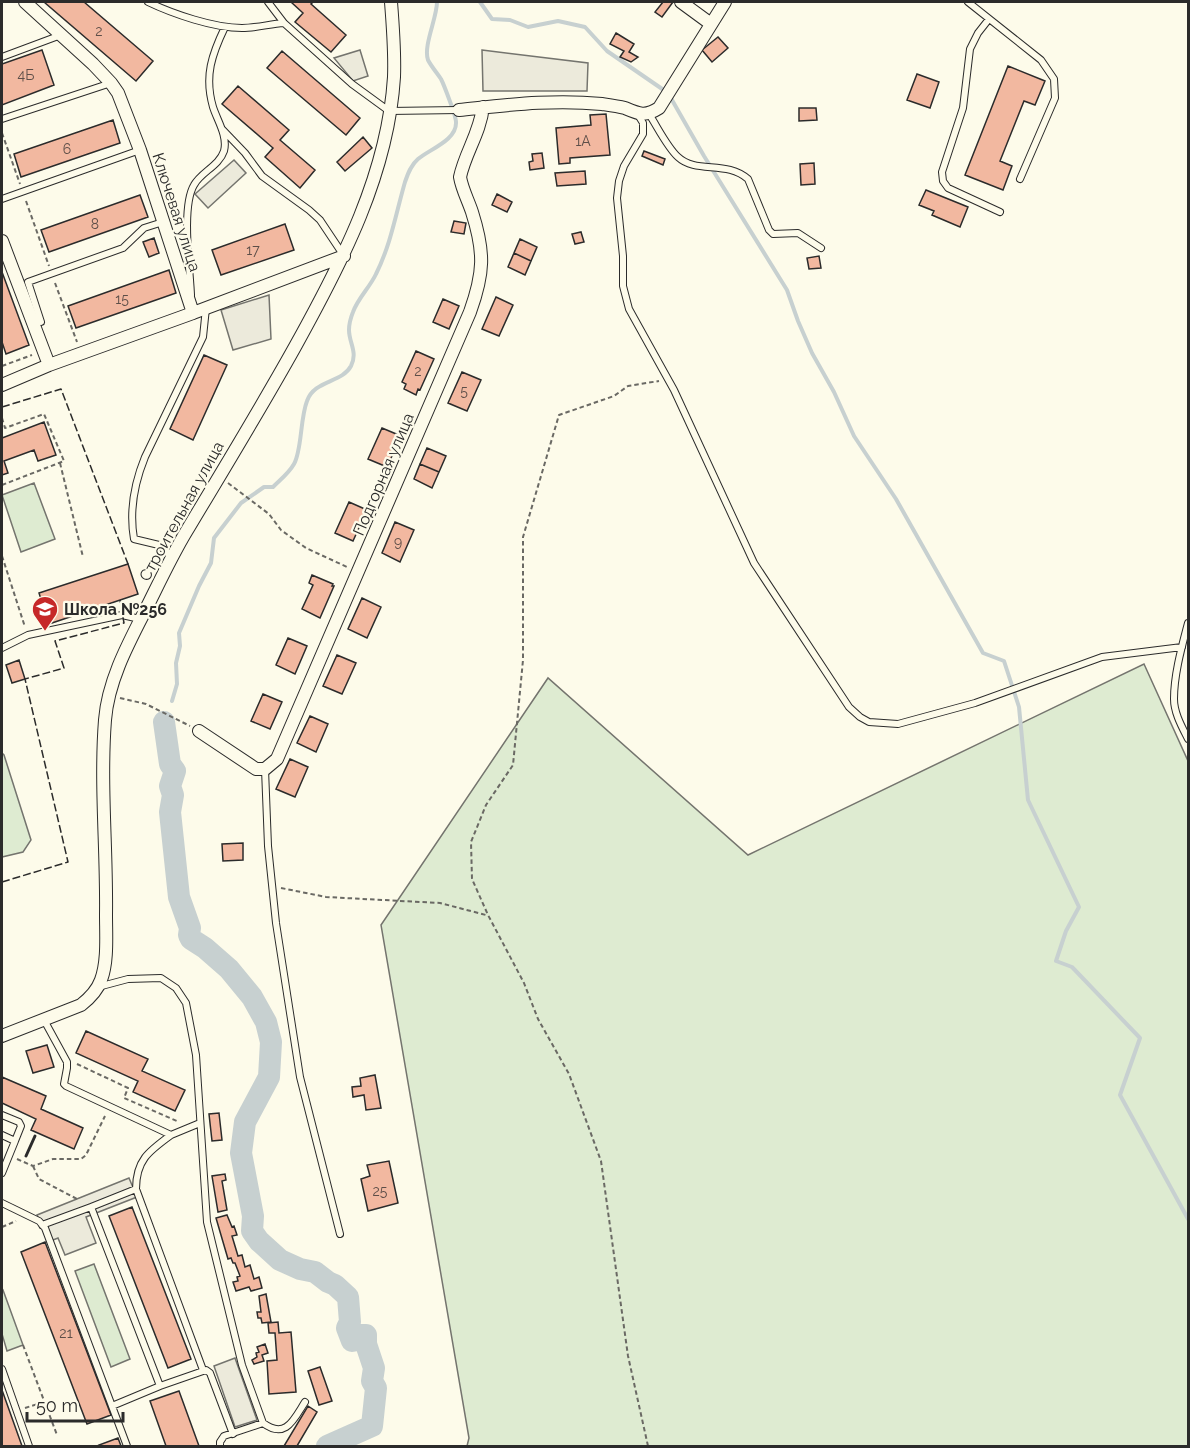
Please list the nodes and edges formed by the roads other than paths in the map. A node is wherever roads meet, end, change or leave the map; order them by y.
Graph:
1 (25, 2) edge
2 (148, 2) edge
3 (268, 2) edge
4 (391, 2) edge
5 (681, 2) edge
6 (725, 2) edge
7 (968, 2) edge
8 (989, 19) junction
9 (284, 23) junction
10 (711, 24) junction
11 (225, 27) junction
12 (62, 35) junction
13 (2, 57) edge
14 (111, 83) junction
15 (483, 107) junction
16 (459, 110) joint
17 (389, 111) junction
18 (644, 114) junction
19 (2, 119) edge
20 (221, 128) junction
21 (140, 150) junction
22 (1020, 179) dead end
23 (2, 200) edge
24 (1000, 212) dead end
25 (163, 222) junction
26 (2, 241) edge
27 (821, 248) dead end
28 (344, 256) junction
29 (206, 307) junction
30 (193, 312) junction
31 (41, 322) dead end
32 (49, 365) junction
33 (2, 385) edge
34 (172, 557) junction
35 (141, 619) junction
36 (1188, 622) edge
37 (1182, 647) junction
38 (2, 648) edge
39 (199, 731) dead end
40 (1188, 739) edge
41 (265, 769) junction
42 (98, 987) junction
43 (43, 1020) junction
44 (2, 1036) edge
45 (2, 1115) edge
46 (200, 1123) junction
47 (2, 1135) edge
48 (171, 1135) junction
49 (15, 1141) junction
50 (2, 1173) edge
51 (136, 1189) junction
52 (2, 1203) edge
53 (91, 1207) junction
54 (42, 1225) junction
55 (339, 1234) dead end
56 (2, 1369) edge
57 (203, 1370) junction
58 (160, 1386) junction
59 (305, 1402) dead end
60 (112, 1406) junction
61 (263, 1423) junction
62 (233, 1434) junction
63 (29, 1446) edge
64 (127, 1446) edge
65 (220, 1446) edge

1 - 12 street, Ключевая улица
2 - 11 lane
3 - 9 lane
4 - 17 street, Строительная улица
5 - 10 street
6 - 10 street
7 - 8 lane
8 - 22 lane
8 - 24 lane
9 - 11 lane
9 - 17 lane
10 - 18 street
11 - 20 lane
12 - 13 lane
12 - 14 street, Ключевая улица
14 - 19 lane
14 - 21 street, Ключевая улица
15 - 16 street
15 - 18 street
15 - 41 street, Подгорная улица
16 - 17 lane
17 - 28 street, Строительная улица
18 - 27 lane
18 - 37 lane
20 - 28 lane
20 - 30 lane
21 - 23 lane
21 - 25 street, Ключевая улица
25 - 30 street, Ключевая улица
25 - 31 lane
26 - 32 street
28 - 29 street
28 - 34 street, Строительная улица
29 - 30 street
29 - 34 lane
30 - 32 street
32 - 33 street
34 - 35 street, Строительная улица
35 - 38 lane
35 - 42 street, Строительная улица
36 - 37 lane
37 - 40 lane
39 - 41 street
41 - 55 lane
42 - 43 street
42 - 46 lane
43 - 44 street
43 - 48 lane
45 - 49 lane
46 - 48 lane
46 - 61 lane
47 - 49 lane
48 - 51 lane
49 - 50 lane
51 - 53 lane
51 - 57 lane
52 - 54 lane
53 - 54 lane
53 - 58 lane
54 - 60 lane
56 - 63 lane
57 - 58 lane
57 - 62 lane
58 - 60 lane
59 - 61 lane
60 - 64 lane
61 - 62 lane
62 - 65 lane

